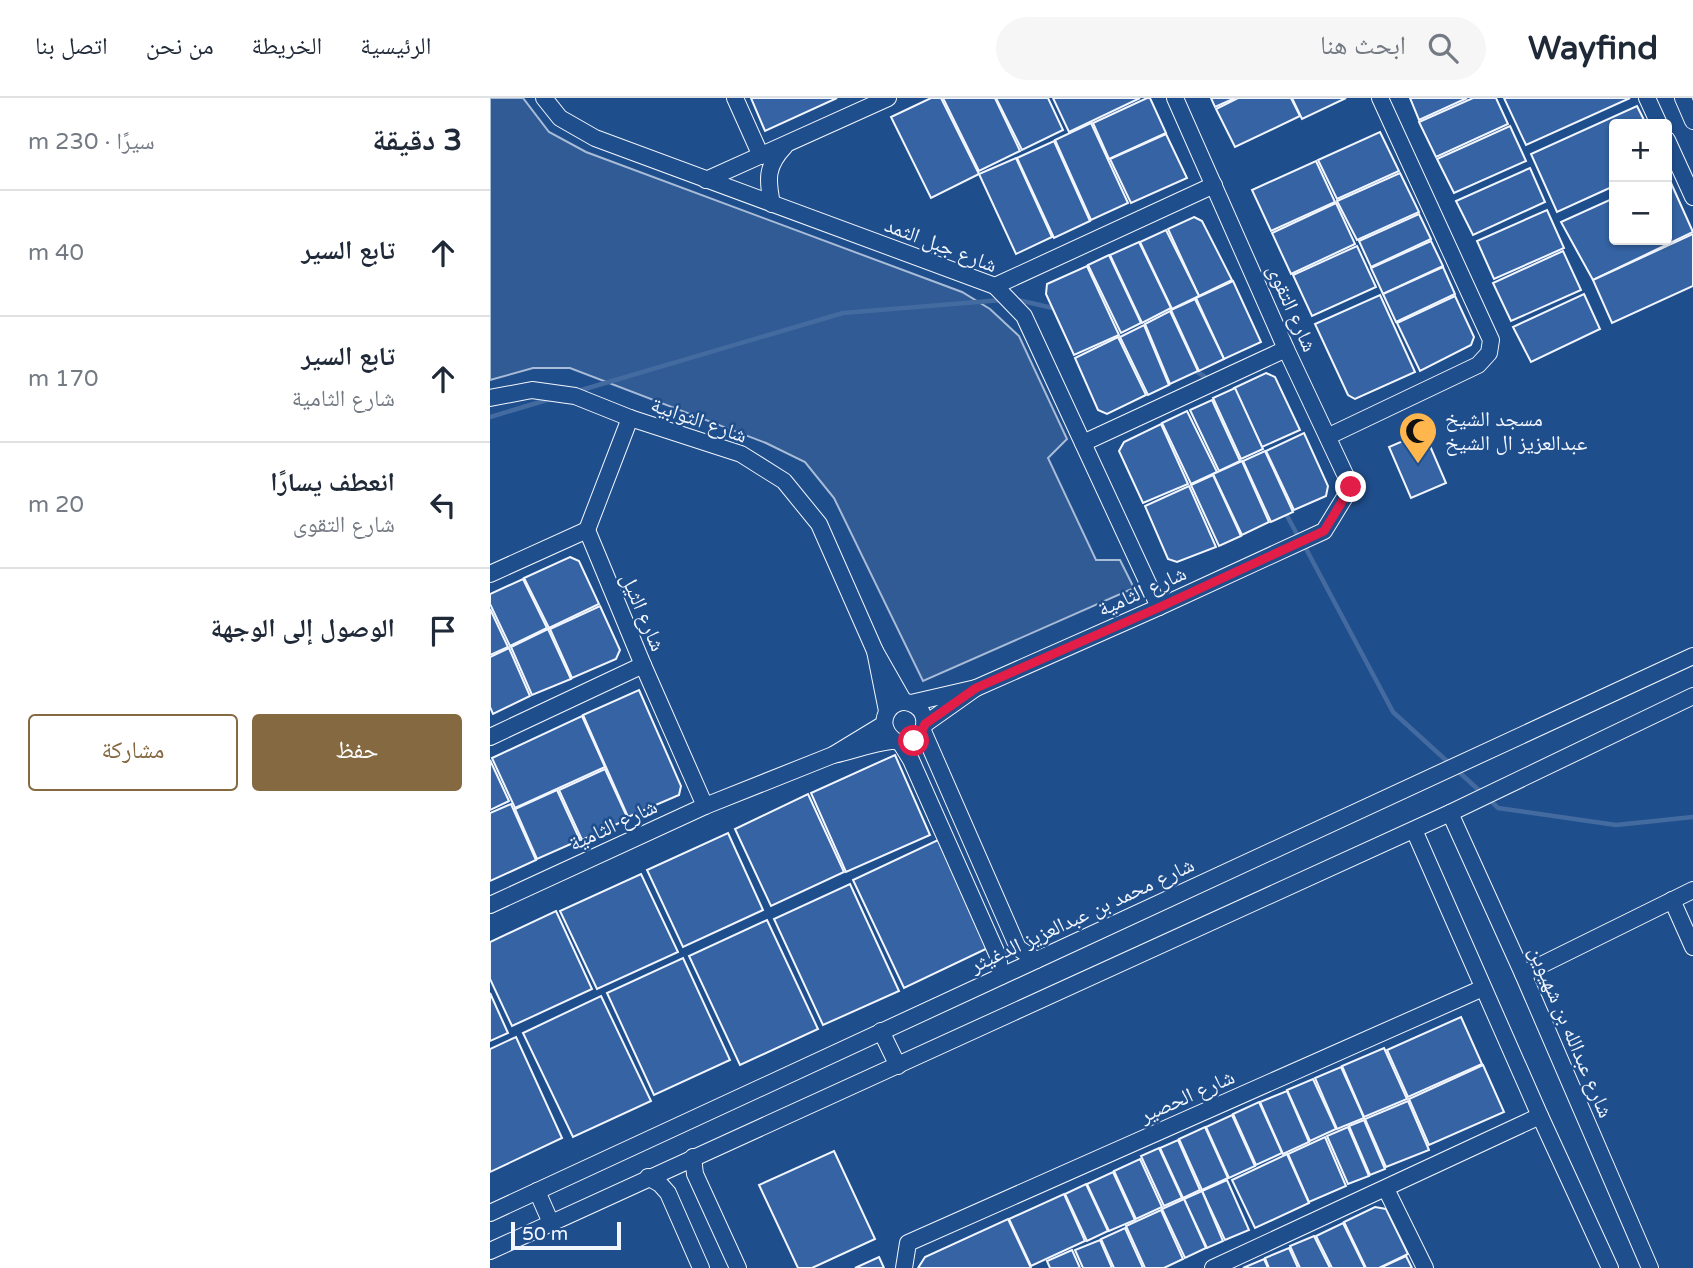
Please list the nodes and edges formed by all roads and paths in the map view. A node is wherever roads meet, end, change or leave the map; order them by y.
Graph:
1 (544, 98) edge
2 (735, 98) edge
3 (888, 98) edge
4 (1175, 98) edge
5 (1380, 98) edge
6 (1647, 98) edge
7 (1683, 98) edge
8 (1657, 119) edge
9 (1693, 121) edge
10 (787, 144) junction
11 (1672, 151) edge
12 (761, 156) junction
13 (706, 180) junction
14 (1214, 185) junction
15 (1693, 197) edge
16 (772, 204) junction
17 (995, 286) junction
18 (1286, 349) junction
19 (490, 398) edge
20 (630, 418) junction
21 (1329, 436) junction
22 (1083, 443) junction
23 (587, 530) junction
24 (1324, 531) joint
25 (490, 574) edge
26 (1160, 607) junction
27 (875, 652) junction
28 (1693, 656) edge
29 (643, 666) junction
30 (976, 688) junction
31 (1693, 696) edge
32 (908, 703) junction
33 (886, 717) junction
34 (924, 727) junction
35 (490, 737) edge
36 (897, 741) junction
37 (833, 755) junction
38 (705, 806) junction
39 (1451, 813) junction
40 (1414, 830) junction
41 (1693, 890) edge
42 (1672, 900) junction
43 (490, 905) edge
44 (1693, 947) edge
45 (1036, 960) junction
46 (1524, 974) junction
47 (1001, 976) junction
48 (1483, 988) junction
49 (881, 1031) junction
50 (898, 1066) junction
51 (1540, 1116) junction
52 (693, 1157) junction
53 (648, 1177) junction
54 (1386, 1189) junction
55 (537, 1191) junction
56 (490, 1213) edge
57 (551, 1223) junction
58 (490, 1251) edge
59 (701, 1268) edge
60 (738, 1268) edge
61 (904, 1268) edge
62 (1213, 1268) edge
63 (1425, 1268) edge
64 (1610, 1268) edge
65 (1650, 1268) edge

1 - 13 street, شارع جبل الثمد
2 - 12 street
3 - 10 street
4 - 14 street, شارع التقوى
5 - 21 street
6 - 8 street
7 - 9 street
10 - 12 street
10 - 16 street
11 - 15 street
12 - 13 street
13 - 16 street, شارع جبل الثمد
14 - 17 street
14 - 18 street, شارع التقوى
16 - 17 street, شارع جبل الثمد
17 - 22 street, شارع جبل الثمد
18 - 21 street, شارع التقوى
18 - 22 street
19 - 20 street, شارع الثوابية
20 - 23 street
20 - 27 street, شارع الثوابية
21 - 24 street, شارع التقوى
22 - 26 street, شارع جبل الثمد
23 - 25 street
23 - 29 street, شارع الثيل
24 - 26 street, شارع الثامية
26 - 30 street, شارع الثامية
27 - 32 street
27 - 33 street
28 - 45 street, شارع محمد بن عبدالعزيز الدغيثر
29 - 35 street
29 - 38 street, شارع الثيل
30 - 32 street
30 - 34 street
31 - 39 street
32 - 33 street
32 - 34 street
33 - 36 street
33 - 37 street
34 - 36 street
34 - 45 street
36 - 37 street
36 - 47 street
37 - 38 street, شارع الثامية
38 - 43 street, شارع الثامية
39 - 40 street
39 - 46 street, شارع عبدالله بن شهيوين
40 - 48 street
40 - 50 street
41 - 42 street
42 - 44 street
42 - 46 street
45 - 47 street, شارع محمد بن عبدالعزيز الدغيثر
46 - 65 street, شارع عبدالله بن شهيوين
47 - 49 street, شارع محمد بن عبدالعزيز الدغيثر
48 - 51 street
48 - 61 street, شارع الحصير
49 - 50 street
49 - 55 street, شارع محمد بن عبدالعزيز الدغيثر
50 - 52 street
51 - 54 street
51 - 64 street
52 - 53 street
52 - 60 street
53 - 57 street
53 - 59 street
54 - 62 street
54 - 63 street
55 - 56 street, شارع محمد بن عبدالعزيز الدغيثر
55 - 57 street
57 - 58 street

